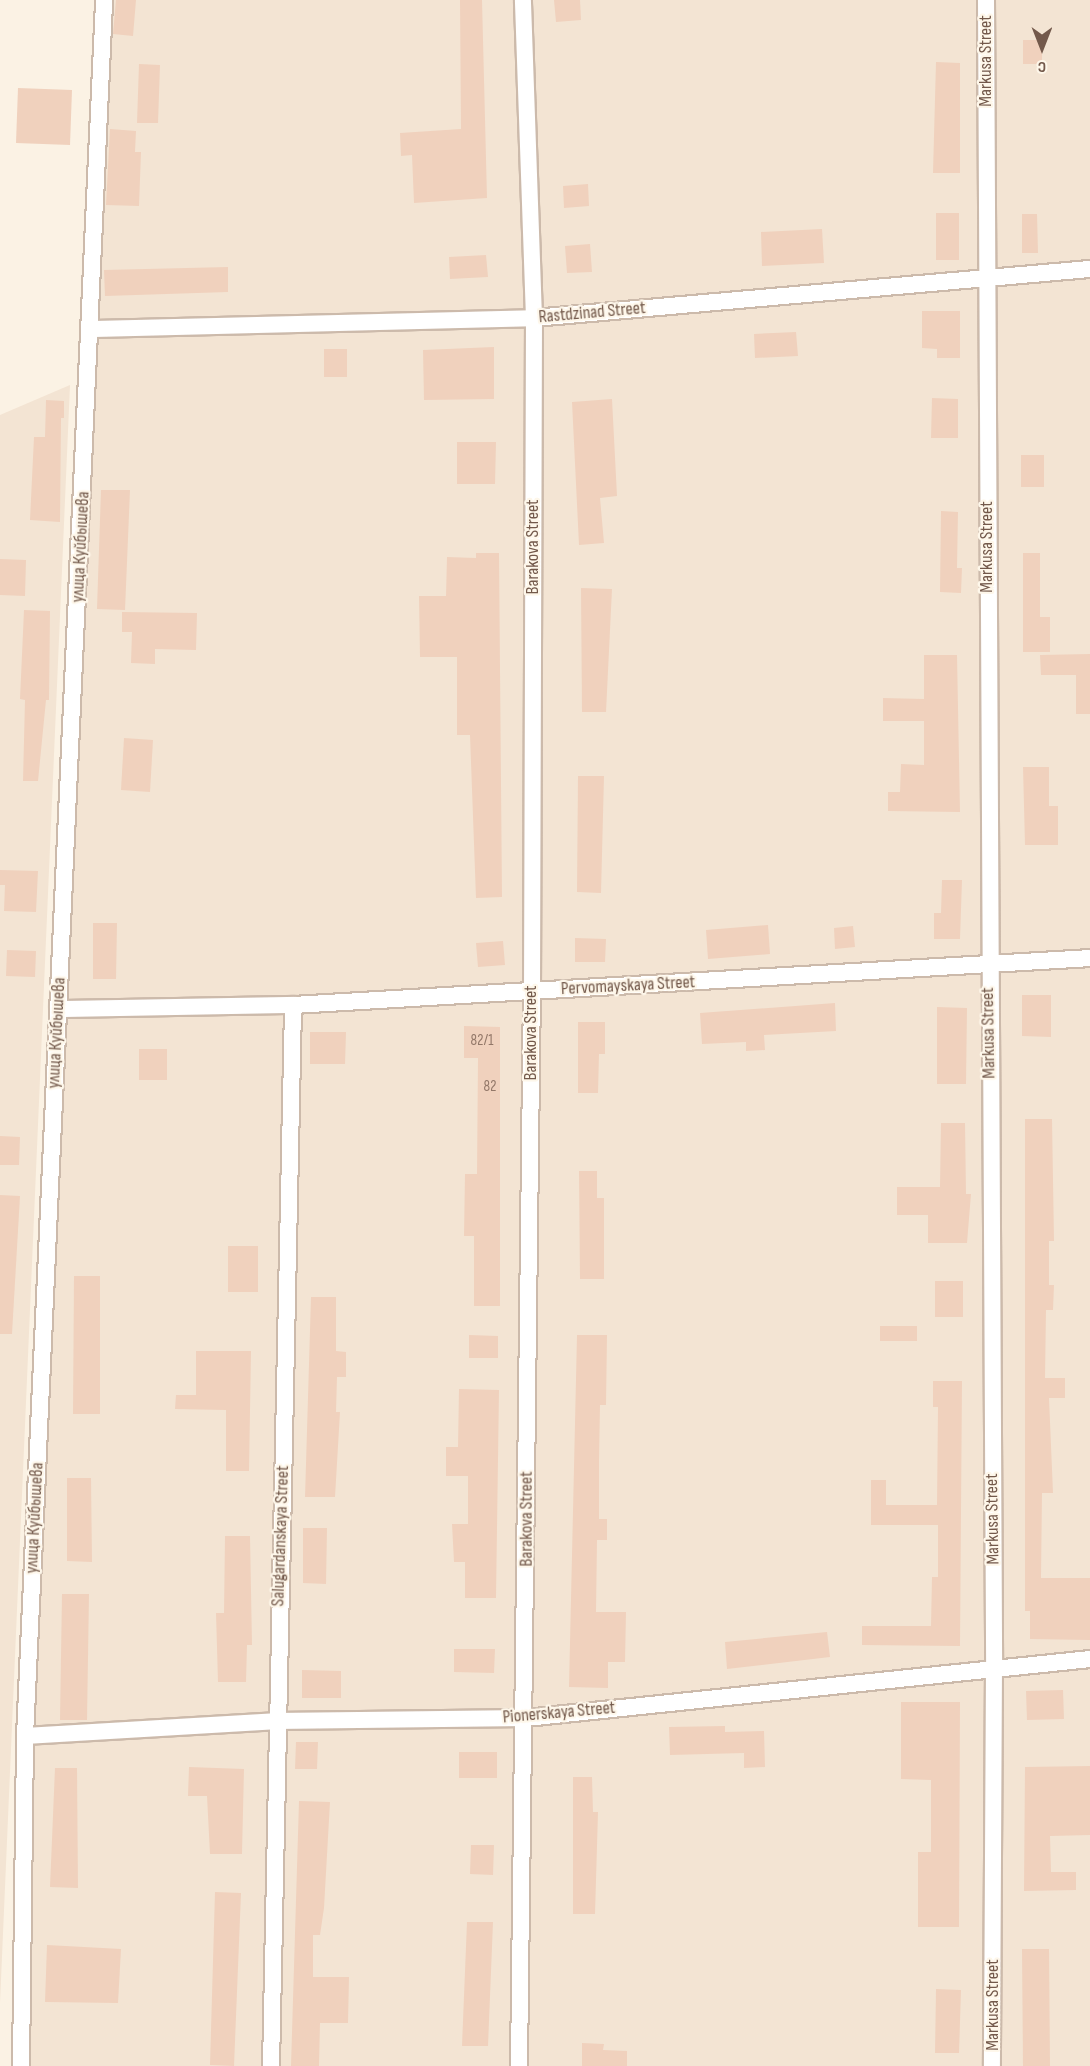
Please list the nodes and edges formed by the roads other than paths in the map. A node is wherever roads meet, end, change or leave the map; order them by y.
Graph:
1 (105, 0) edge
2 (523, 0) edge
3 (986, 0) edge
4 (1090, 269) edge
5 (987, 277) junction
6 (534, 318) junction
7 (92, 329) junction
8 (1090, 958) edge
9 (988, 965) junction
10 (532, 992) junction
11 (293, 1005) junction
12 (58, 1009) junction
13 (1090, 1659) edge
14 (994, 1666) junction
15 (526, 1718) junction
16 (275, 1721) junction
17 (25, 1737) junction
18 (21, 2066) edge
19 (271, 2066) edge
20 (519, 2066) edge
21 (992, 2066) edge

1 - 7 street, улица Куйбышева
2 - 6 street, Barakova Street
3 - 5 street, Markusa Street
4 - 5 street, Rastdzinad Street
5 - 6 street, Rastdzinad Street
5 - 9 street, Markusa Street
6 - 7 street, Rastdzinad Street
6 - 10 street, Barakova Street
7 - 12 street, улица Куйбышева
8 - 9 street, Pervomayskaya Street
9 - 10 street, Pervomayskaya Street
9 - 14 street, Markusa Street
10 - 11 street, Pervomayskaya Street
10 - 15 street, Barakova Street
11 - 12 street, Pervomayskaya Street
11 - 16 street, Salugardanskaya Street
12 - 17 street, улица Куйбышева
13 - 14 street, Pionerskaya Street
14 - 15 street, Pionerskaya Street
14 - 21 street, Markusa Street
15 - 16 street, Pionerskaya Street
15 - 20 street, Barakova Street
16 - 17 street, Pionerskaya Street
16 - 19 street, Salugardanskaya Street
17 - 18 street, улица Куйбышева

